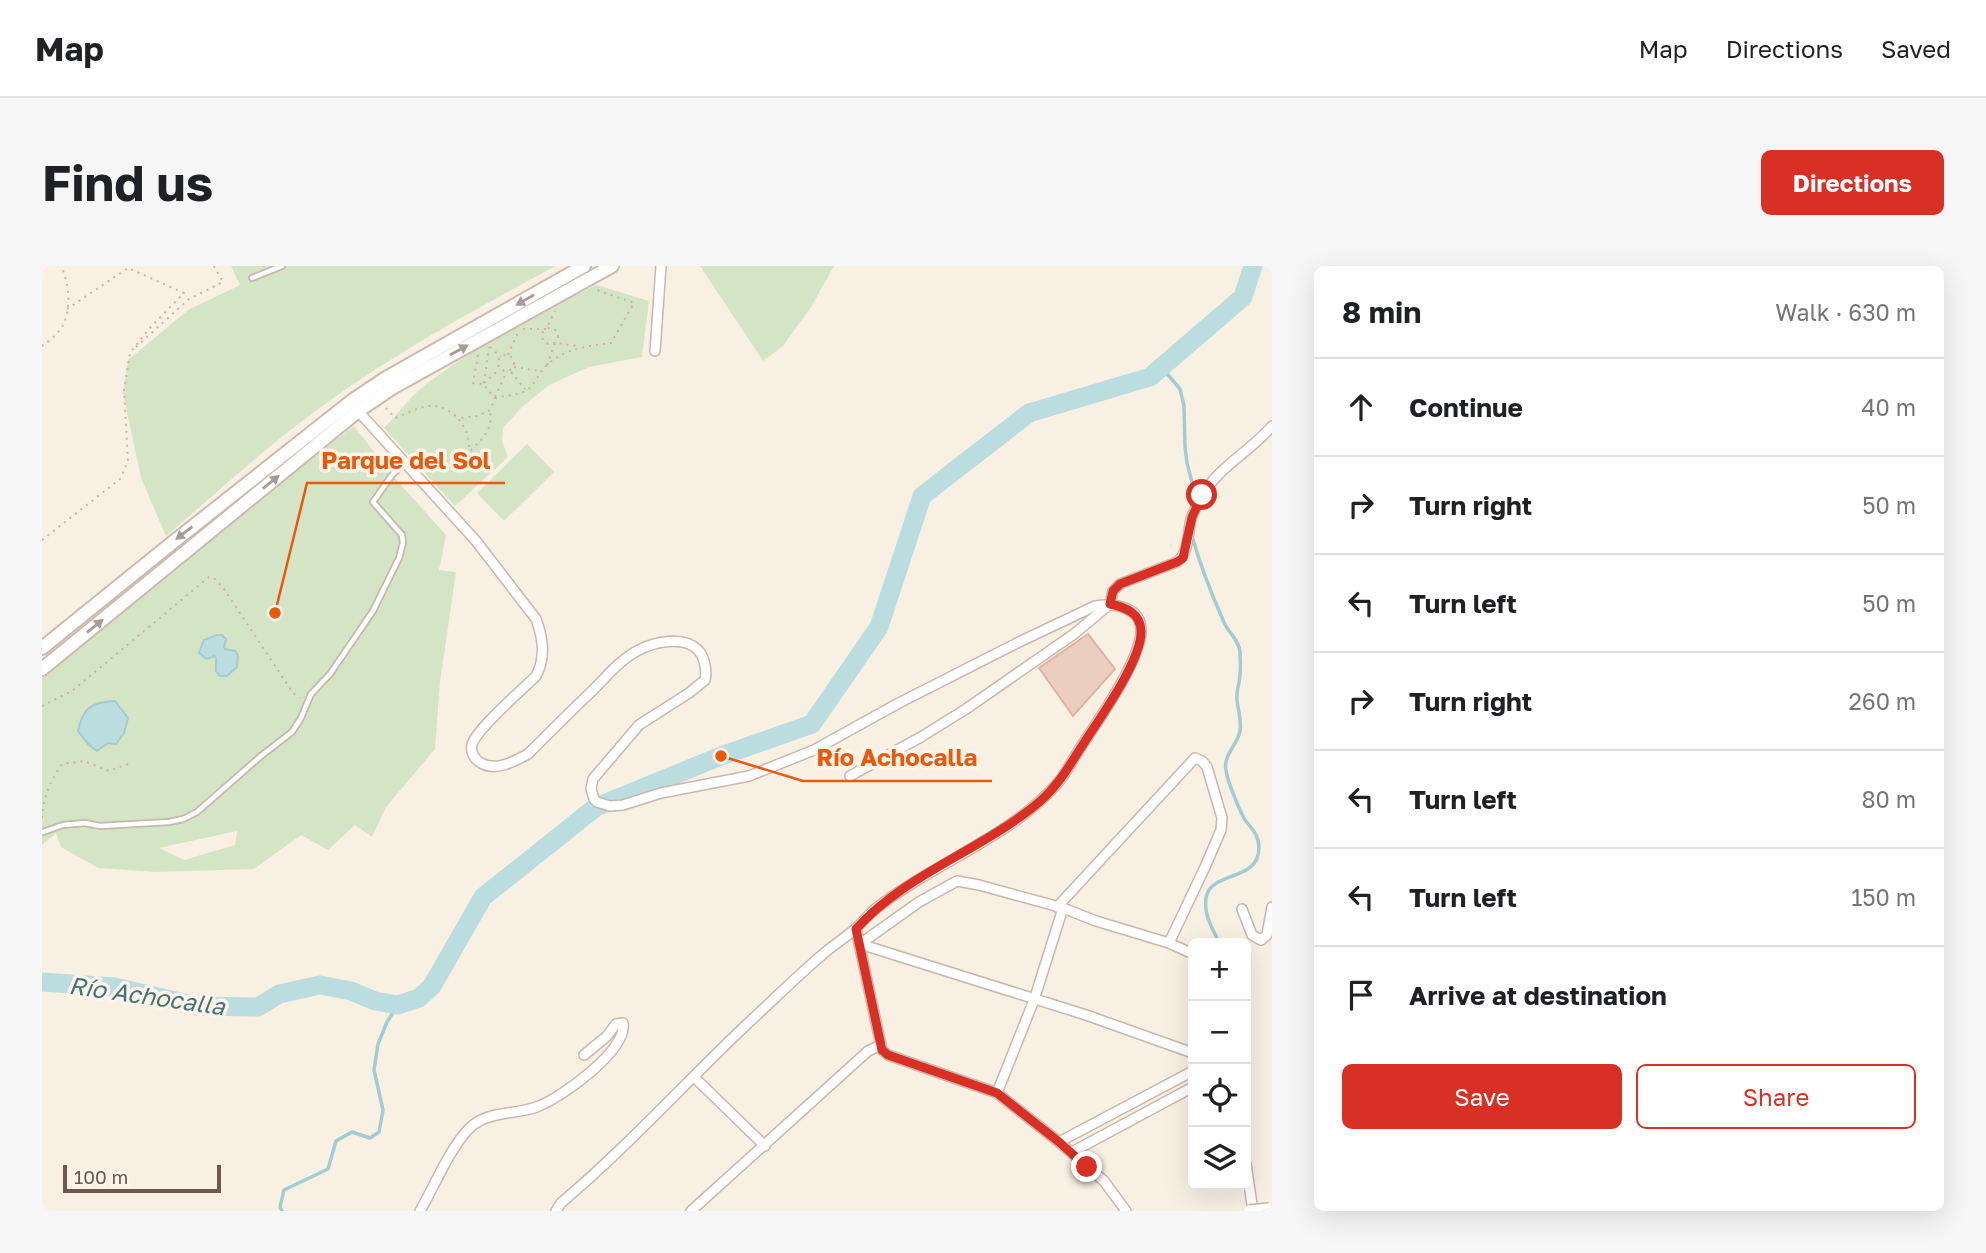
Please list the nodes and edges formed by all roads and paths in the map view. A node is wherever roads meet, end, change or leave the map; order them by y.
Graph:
1 (61, 266) edge
2 (124, 266) edge
3 (214, 266) edge
4 (282, 266) edge
5 (584, 266) edge
6 (611, 266) edge
7 (660, 266) edge
8 (128, 268) junction
9 (252, 278) dead end
10 (594, 289) dead end
11 (67, 309) junction
12 (548, 312) dead end
13 (529, 323) dead end
14 (519, 329) junction
15 (546, 329) junction
16 (509, 335) dead end
17 (555, 343) junction
18 (42, 346) edge
19 (581, 347) junction
20 (655, 351) dead end
21 (130, 353) junction
22 (478, 353) dead end
23 (508, 355) junction
24 (501, 356) junction
25 (513, 366) junction
26 (547, 366) junction
27 (500, 369) junction
28 (508, 371) junction
29 (541, 372) junction
30 (483, 384) junction
31 (526, 390) junction
32 (377, 398) junction
33 (495, 398) junction
34 (356, 405) junction
35 (490, 410) junction
36 (458, 418) junction
37 (1272, 426) edge
38 (405, 462) junction
39 (42, 540) edge
40 (1110, 604) junction
41 (42, 648) edge
42 (42, 669) edge
43 (306, 704) junction
44 (42, 706) edge
45 (131, 763) dead end
46 (850, 776) dead end
47 (42, 818) edge
48 (43, 832) edge
49 (1060, 907) junction
50 (1272, 907) edge
51 (1242, 909) dead end
52 (856, 929) junction
53 (1169, 943) junction
54 (860, 944) junction
55 (1188, 952) edge
56 (1034, 1000) junction
57 (881, 1045) junction
58 (1188, 1051) edge
59 (584, 1055) dead end
60 (1188, 1074) edge
61 (695, 1077) junction
62 (1188, 1090) edge
63 (997, 1093) junction
64 (1059, 1142) junction
65 (765, 1146) junction
66 (1072, 1152) junction
67 (1248, 1190) edge
68 (1270, 1208) edge
69 (1250, 1210) edge
70 (420, 1211) edge
71 (556, 1211) edge
72 (691, 1211) edge
73 (1126, 1211) edge

1 - 11 path
2 - 8 path
3 - 21 path
4 - 9 lane
5 -> 34 main road
32 -> 6 main road
7 - 20 street
8 - 11 path
8 - 21 path
10 - 19 path
11 - 18 path
12 - 15 path
13 - 14 path
14 - 15 path
14 - 16 path
14 - 23 path
15 - 17 path
15 - 17 path
17 - 19 path
17 - 26 path
19 - 26 path
21 - 39 path
22 - 30 path
23 - 24 path
23 - 25 path
24 - 27 path
24 - 30 path
25 - 28 path
25 - 29 path
26 - 29 path
27 - 28 path
27 - 30 path
28 - 31 path
28 - 33 path
29 - 31 path
30 - 33 path
31 - 33 path
32 - 34 main road
32 - 36 path
33 - 35 path
34 - 38 street
34 -> 41 main road
42 -> 34 main road
35 - 36 path
35 - 36 path
37 - 40 street
38 - 40 street
38 - 43 lane
40 - 46 street
40 - 52 street
43 - 44 path
43 - 48 lane
45 - 47 path
49 - 53 street
49 - 53 street
49 - 54 street
49 - 56 street
50 - 51 street
52 - 54 street
52 - 61 street
53 - 55 street
54 - 56 street
54 - 57 street
56 - 58 street
56 - 63 street
57 - 63 street
57 - 65 street
59 - 70 street
60 - 64 street
61 - 65 street
61 - 71 street
62 - 66 street
63 - 64 street
64 - 66 street
65 - 72 street
66 - 73 street
67 - 69 street
68 - 69 street, bridge

